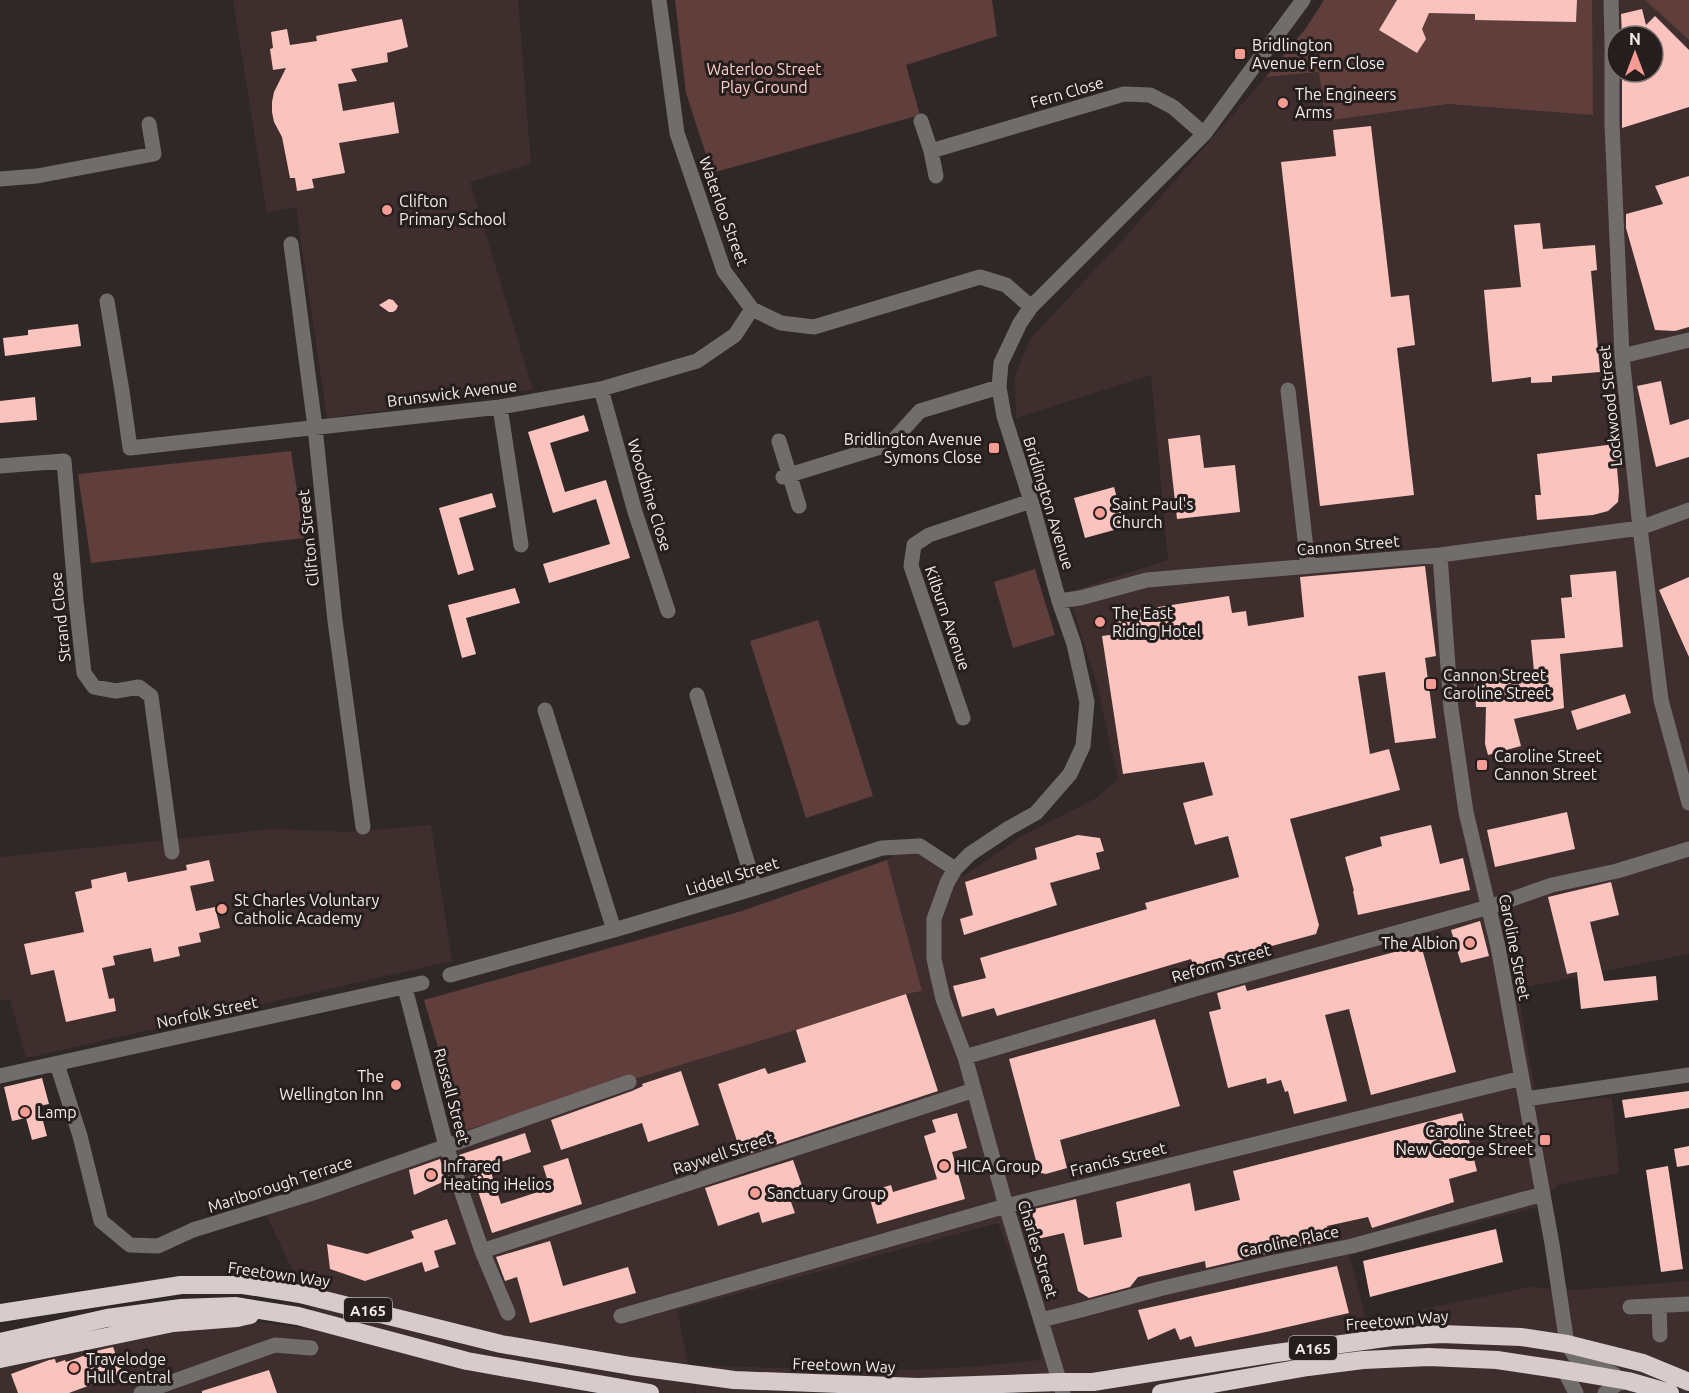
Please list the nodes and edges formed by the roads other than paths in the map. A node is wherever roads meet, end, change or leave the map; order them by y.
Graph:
1 (658, 0) edge
2 (1303, 0) edge
3 (1611, 0) edge
4 (921, 121) dead end
5 (149, 124) dead end
6 (1204, 134) junction
7 (931, 151) junction
8 (936, 176) dead end
9 (0, 179) edge
10 (291, 244) dead end
11 (106, 301) dead end
12 (1031, 308) junction
13 (752, 309) junction
14 (1689, 340) edge
15 (1622, 356) junction
16 (999, 387) junction
17 (601, 389) junction
18 (1288, 390) dead end
19 (500, 408) junction
20 (315, 427) junction
21 (779, 441) dead end
22 (0, 466) edge
23 (786, 476) junction
24 (1031, 501) junction
25 (799, 506) dead end
26 (1689, 510) edge
27 (1640, 528) junction
28 (521, 545) dead end
29 (1440, 555) junction
30 (1308, 566) junction
31 (1059, 601) junction
32 (668, 611) dead end
33 (697, 695) dead end
34 (545, 710) dead end
35 (963, 718) dead end
36 (1689, 803) edge
37 (363, 827) dead end
38 (1689, 849) edge
39 (172, 852) dead end
40 (955, 868) junction
41 (755, 888) junction
42 (1489, 907) junction
43 (614, 930) junction
44 (450, 975) dead end
45 (422, 982) dead end
46 (405, 988) junction
47 (964, 1057) junction
48 (57, 1064) junction
49 (1689, 1075) edge
50 (0, 1076) edge
51 (1522, 1078) junction
52 (629, 1082) dead end
53 (975, 1090) junction
54 (1526, 1099) junction
55 (446, 1146) junction
56 (1543, 1194) junction
57 (1006, 1206) junction
58 (482, 1251) junction
59 (1689, 1304) edge
60 (1659, 1306) junction
61 (1630, 1307) dead end
62 (266, 1311) junction
63 (0, 1313) edge
64 (508, 1313) dead end
65 (621, 1316) dead end
66 (1041, 1320) junction
67 (1660, 1335) dead end
68 (0, 1342) edge
69 (1567, 1344) junction
70 (311, 1348) dead end
71 (0, 1359) edge
72 (1564, 1370) junction
73 (1628, 1381) junction
74 (1689, 1382) edge
75 (1061, 1387) edge
76 (141, 1393) edge
77 (650, 1393) edge
78 (1161, 1393) edge
79 (1576, 1393) edge
80 (1605, 1393) edge
81 (1670, 1393) edge

1 - 13 street, Waterloo Street
2 - 6 street, Bridlington Avenue
3 - 15 street, Lockwood Street
4 - 7 street
5 - 9 street
6 - 7 street, Fern Close
6 - 12 street, Bridlington Avenue
7 - 8 street
10 - 20 street, Clifton Street
11 - 20 street, Brunswick Avenue
12 - 13 street, Waterloo Street
12 - 16 street, Bridlington Avenue
13 - 17 street, Brunswick Avenue
14 - 15 street
15 - 27 street, Lockwood Street
16 - 23 street
16 - 24 street, Bridlington Avenue
17 - 19 street, Brunswick Avenue
17 - 32 street, Woodbine Close
18 - 30 street
19 - 20 street, Brunswick Avenue
19 - 28 street
20 - 37 street, Clifton Street
21 - 23 street
22 - 39 street, Strand Close
23 - 25 street
24 - 31 street, Bridlington Avenue
24 - 35 street, Kilburn Avenue
26 - 27 street, Cannon Street
27 - 29 street, Cannon Street
27 - 36 street, Lockwood Street
29 - 30 street, Cannon Street
29 - 42 street, Caroline Street
30 - 31 street, Cannon Street
31 - 40 street, Bridlington Avenue
33 - 41 street
34 - 43 street
38 - 42 street, Reform Street
40 - 41 street, Liddell Street
40 - 47 street, Bridlington Avenue
41 - 43 street, Liddell Street
42 - 47 street, Reform Street
42 - 51 street, Caroline Street
43 - 44 street, Liddell Street
45 - 46 street, Norfolk Street
46 - 48 street, Norfolk Street
46 - 55 street, Russell Street
47 - 53 street, Charles Street
48 - 50 street, Norfolk Street
48 - 55 street, Marlborough Terrace
49 - 54 street
51 - 54 street, Caroline Street
51 - 57 street, Francis Street
52 - 55 street, Marlborough Terrace
53 - 57 street, Charles Street
53 - 58 street, Raywell Street
54 - 56 street, Caroline Street
55 - 58 street, Russell Street
56 - 66 street, Caroline Place
56 - 69 street, Caroline Street
57 - 65 street, Francis Street
57 - 66 street, Charles Street
58 - 64 street, Russell Street
59 - 60 street
60 - 61 street
60 - 67 street
62 - 68 highway, A165
62 - 71 highway
62 - 77 highway, A165
63 - 75 highway, Freetown Way / A165
66 - 75 street, Charles Street
69 - 73 street
69 - 74 highway, Freetown Way / A165
69 - 75 highway, Freetown Way / A165
70 - 76 street
72 - 73 highway, A165
72 - 78 highway, A165
72 - 79 street
73 - 80 street
73 - 81 highway, A165

